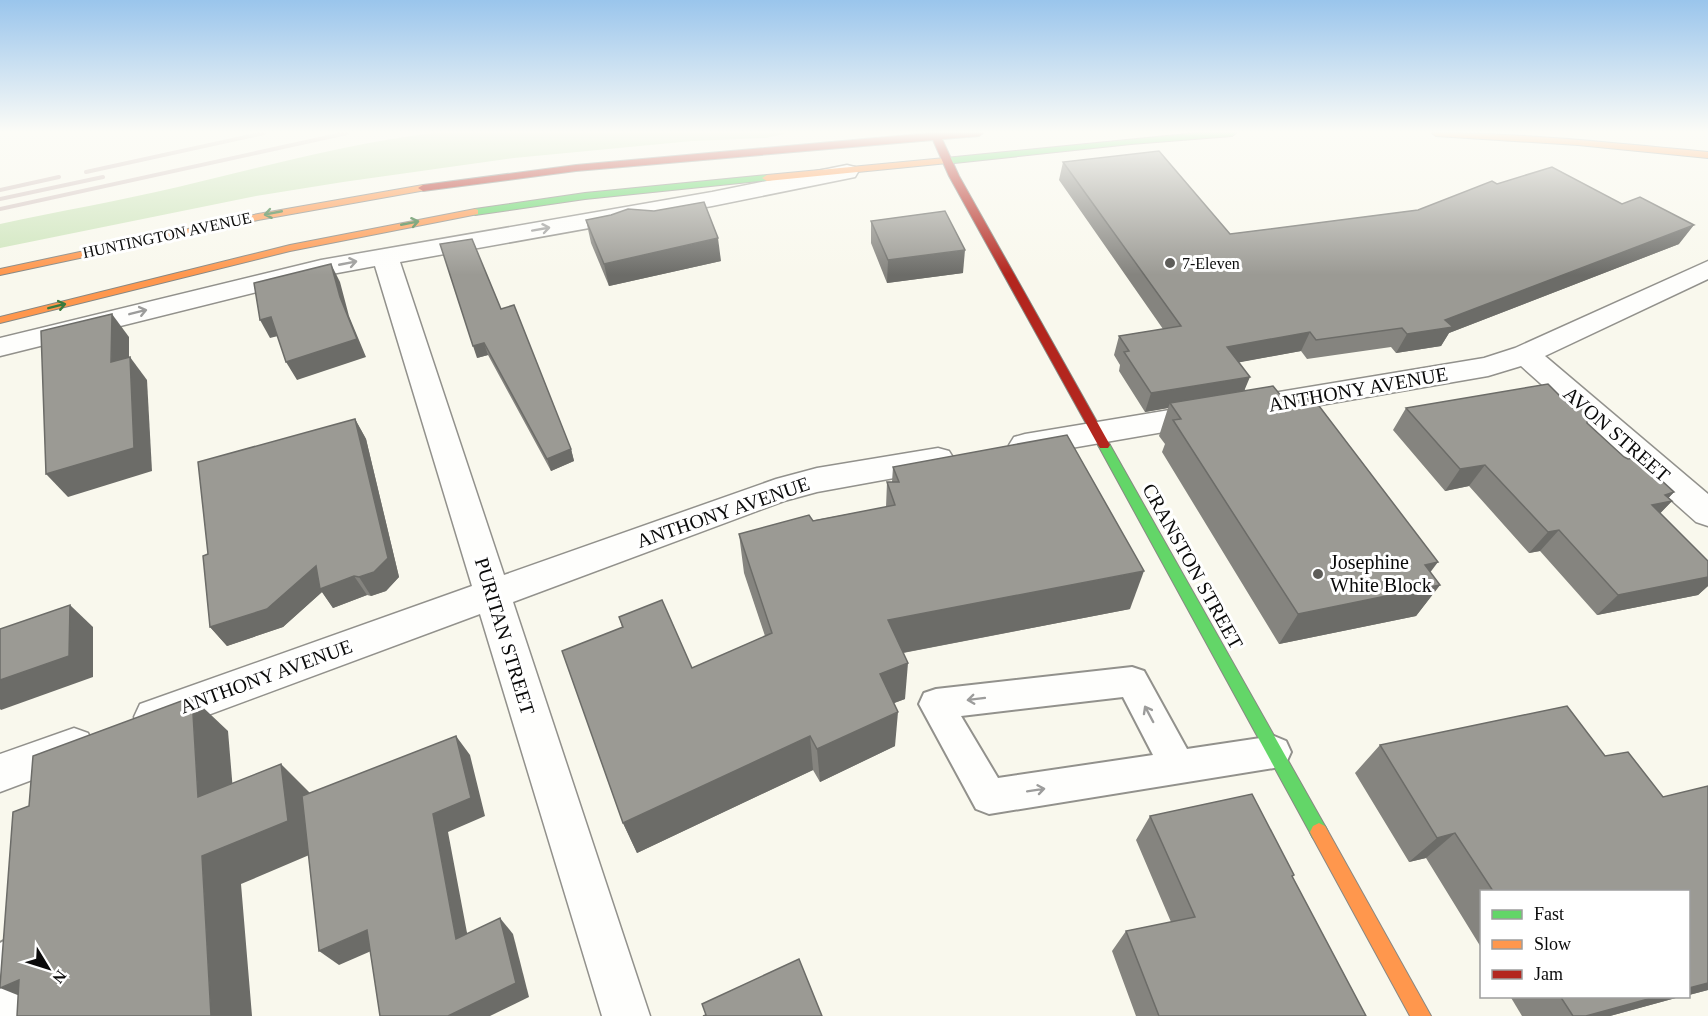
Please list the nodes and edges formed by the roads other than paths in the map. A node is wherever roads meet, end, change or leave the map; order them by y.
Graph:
1 (478, 180) edge
2 (747, 180) edge
3 (806, 180) edge
4 (956, 180) edge
5 (385, 256) junction
6 (1708, 269) edge
7 (0, 272) edge
8 (0, 320) edge
9 (0, 347) edge
10 (1526, 354) junction
11 (1096, 433) junction
12 (998, 450) edge
13 (964, 455) edge
14 (1708, 513) edge
15 (492, 594) junction
16 (1274, 752) junction
17 (1177, 766) junction
18 (0, 773) edge
19 (19, 917) edge
20 (6, 1012) edge
21 (626, 1016) edge
22 (1421, 1016) edge

1 -> 7 main road, HUNTINGTON AVENUE
8 -> 2 main road
5 -> 3 street
4 - 11 main road, CRANSTON STREET
9 -> 5 street
5 - 15 street, PURITAN STREET
6 - 10 street, ANTHONY AVENUE
10 - 11 street, ANTHONY AVENUE
10 - 14 street, AVON STREET
11 - 12 street, ANTHONY AVENUE
11 - 16 main road, CRANSTON STREET
13 - 15 street, ANTHONY AVENUE
15 - 18 street, ANTHONY AVENUE
15 - 21 street, PURITAN STREET
16 - 17 lane
16 - 22 main road, CRANSTON STREET
17 -> 17 lane
19 - 20 lane

